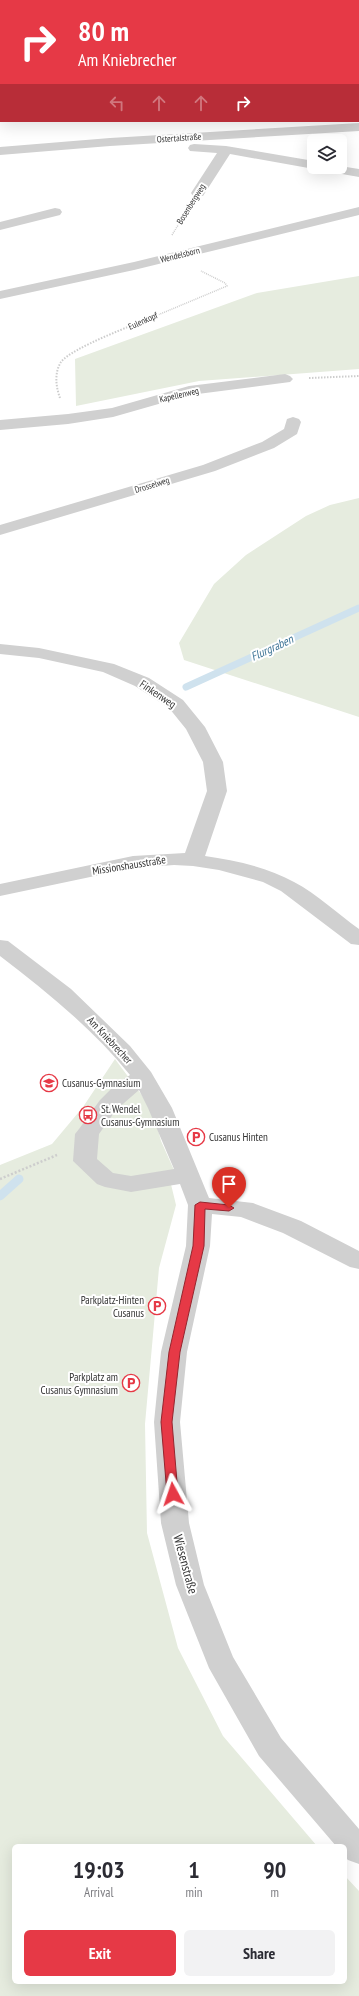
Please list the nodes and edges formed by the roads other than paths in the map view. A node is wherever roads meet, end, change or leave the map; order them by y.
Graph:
1 (359, 127) edge
2 (110, 142) junction
3 (226, 150) junction
4 (0, 151) edge
5 (307, 164) edge
6 (347, 171) edge
7 (359, 173) edge
8 (198, 193) road end
9 (359, 211) edge
10 (55, 212) dead end
11 (0, 226) edge
12 (0, 295) edge
13 (285, 379) road end
14 (293, 422) dead end
15 (0, 425) edge
16 (0, 530) edge
17 (0, 649) edge
18 (194, 860) junction
19 (0, 890) edge
20 (359, 939) edge
21 (0, 946) edge
22 (143, 1077) junction
23 (188, 1175) junction
24 (200, 1205) junction
25 (359, 1261) edge
26 (359, 1851) edge

1 - 2 street, Ostertalstraße
2 - 3 street
2 - 4 street, Ostertalstraße
3 - 5 street
3 - 8 street, Bosenbergweg
6 - 7 street
9 - 12 street, Wendelsborn
10 - 11 street
13 - 15 street, Kapellenweg
14 - 16 street, Drosselweg
17 - 18 street, Finkenweg
18 - 19 street, Missionshausstraße
18 - 20 street, Missionshausstraße
21 - 22 street, Am Kniebrecher
22 - 23 street, Am Kniebrecher
22 - 23 street
23 - 24 street, Am Kniebrecher
24 - 25 street
24 - 26 street, Wiesenstraße

